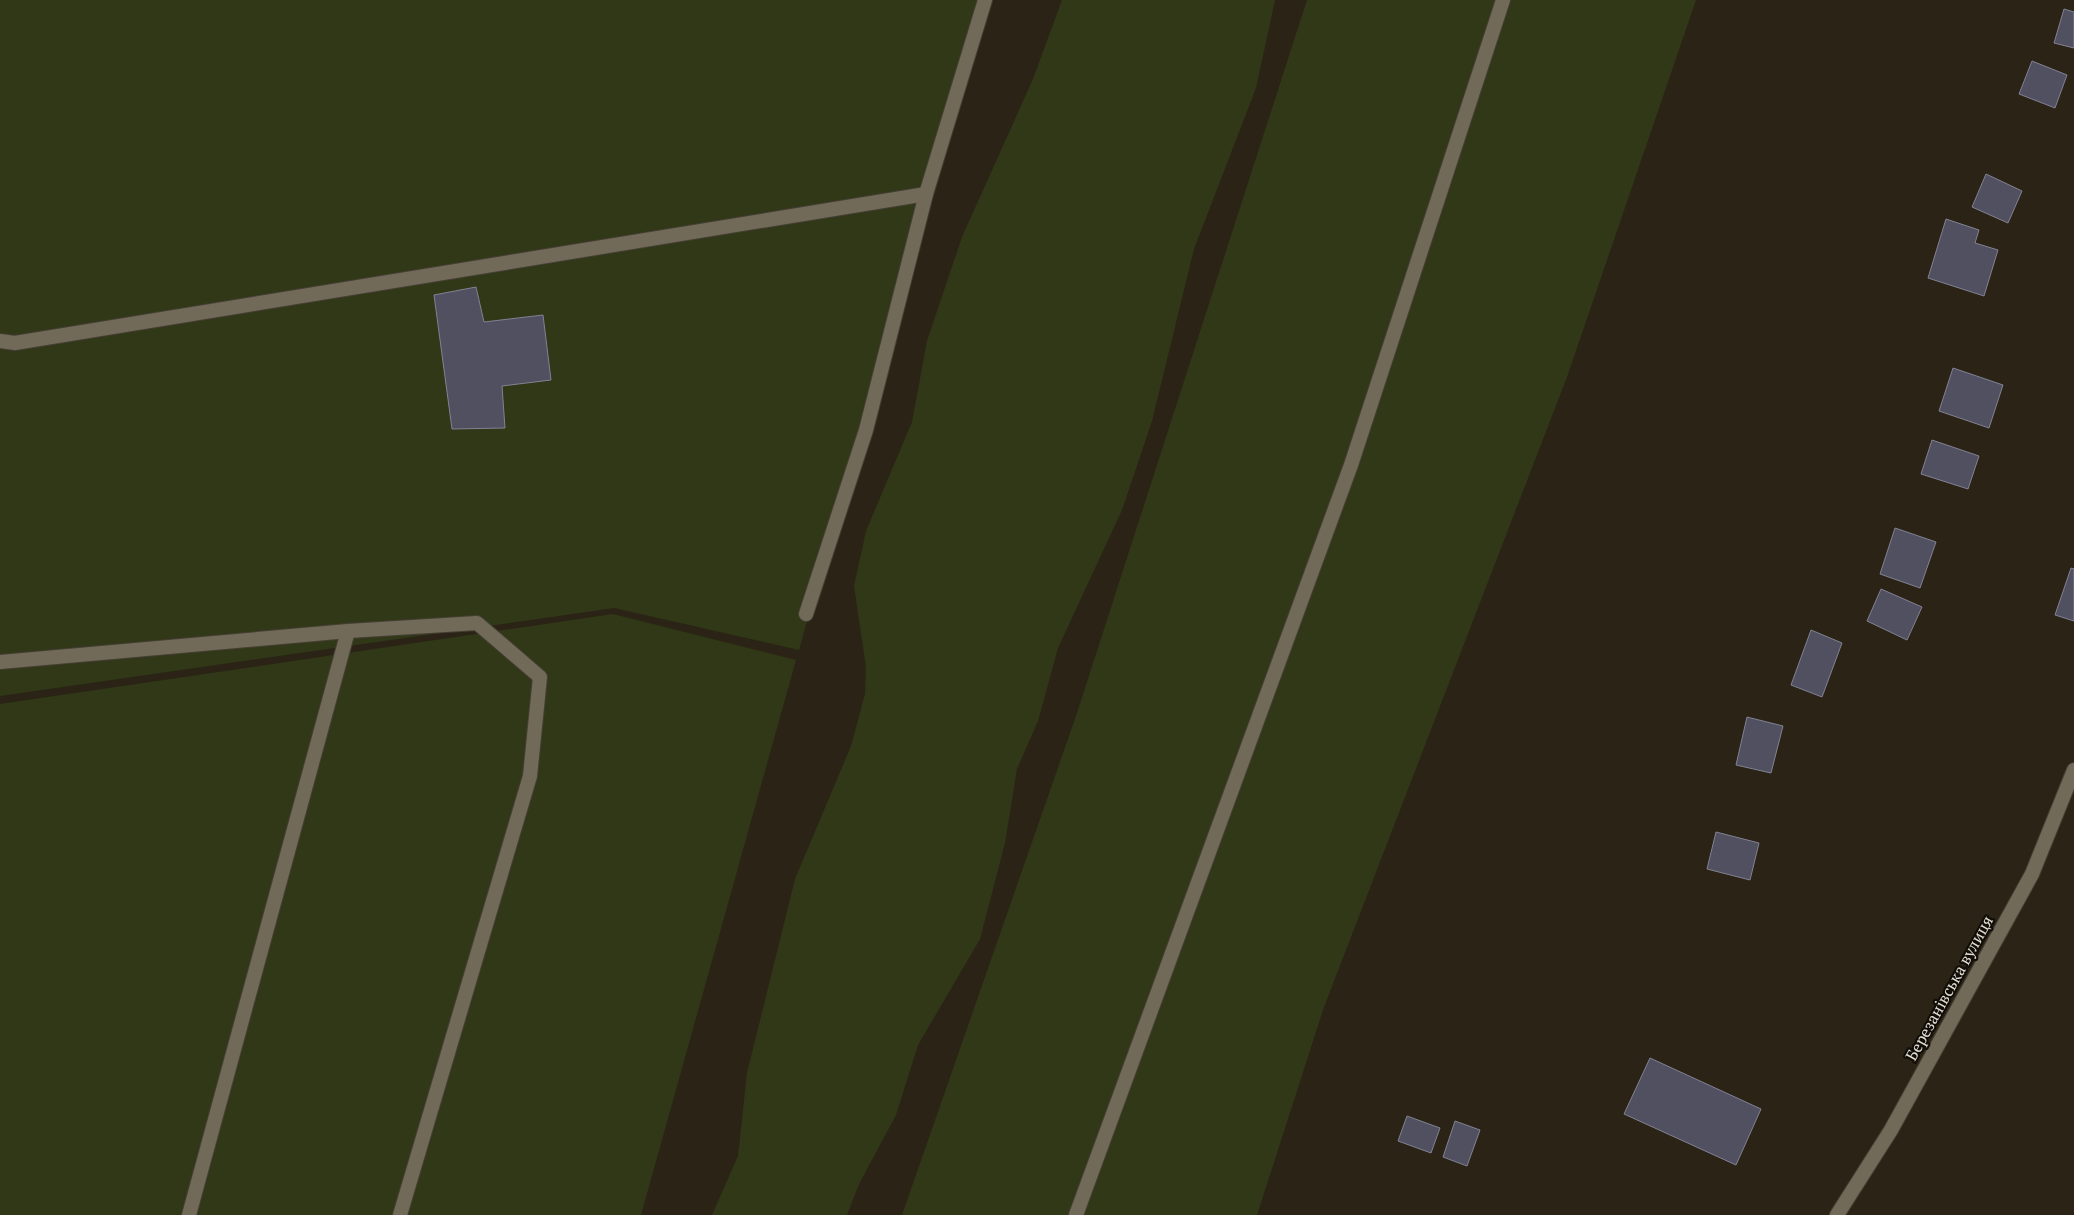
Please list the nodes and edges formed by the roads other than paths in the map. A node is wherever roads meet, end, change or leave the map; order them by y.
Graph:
1 (985, 0) edge
2 (1503, 0) edge
3 (926, 194) junction
4 (0, 341) edge
5 (806, 614) dead end
6 (348, 631) junction
7 (0, 662) edge
8 (2074, 770) edge
9 (189, 1215) edge
10 (400, 1215) edge
11 (1076, 1215) edge
12 (1837, 1215) edge

1 - 3 lane
2 - 11 lane
3 - 4 lane
3 - 5 lane
6 - 7 lane
6 - 9 lane
6 - 10 lane
8 - 12 lane, Березанівська вулиця

